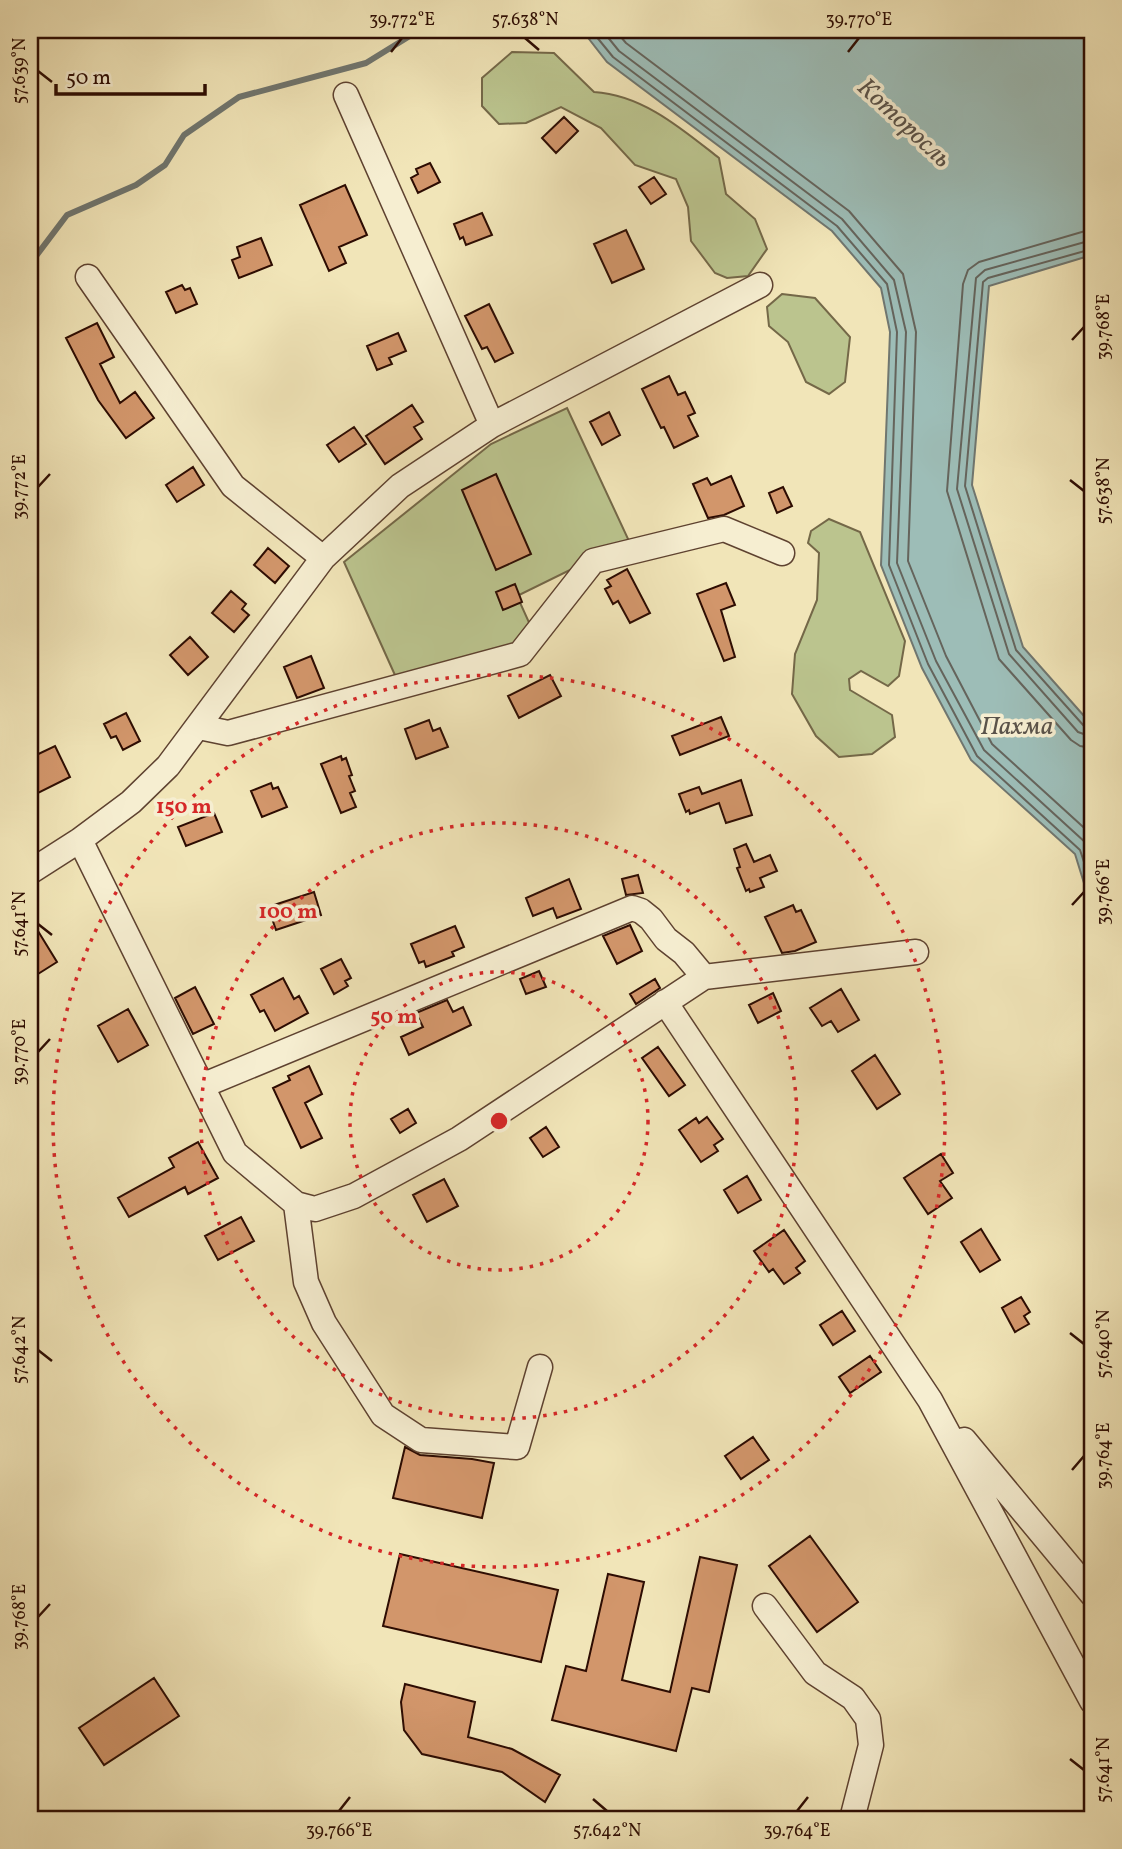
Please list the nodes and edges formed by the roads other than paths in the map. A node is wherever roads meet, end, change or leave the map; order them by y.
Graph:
1 (346, 95) dead end
2 (88, 277) dead end
3 (760, 285) dead end
4 (492, 425) junction
5 (782, 553) dead end
6 (323, 558) junction
7 (199, 727) junction
8 (80, 840) junction
9 (30, 872) edge
10 (916, 952) dead end
11 (705, 977) junction
12 (665, 1002) junction
13 (204, 1085) junction
14 (296, 1204) junction
15 (540, 1367) dead end
16 (930, 1400) junction
17 (1092, 1594) edge
18 (765, 1606) dead end
19 (1092, 1701) edge
20 (852, 1819) edge

1 - 4 street
2 - 6 street
3 - 4 street
4 - 6 street
5 - 7 street
6 - 7 street
7 - 8 street
8 - 9 street
8 - 13 street
10 - 11 street
11 - 12 street
11 - 13 street
12 - 14 street
12 - 16 street
13 - 14 street
14 - 15 street
16 - 17 street
16 - 19 street
18 - 20 street

